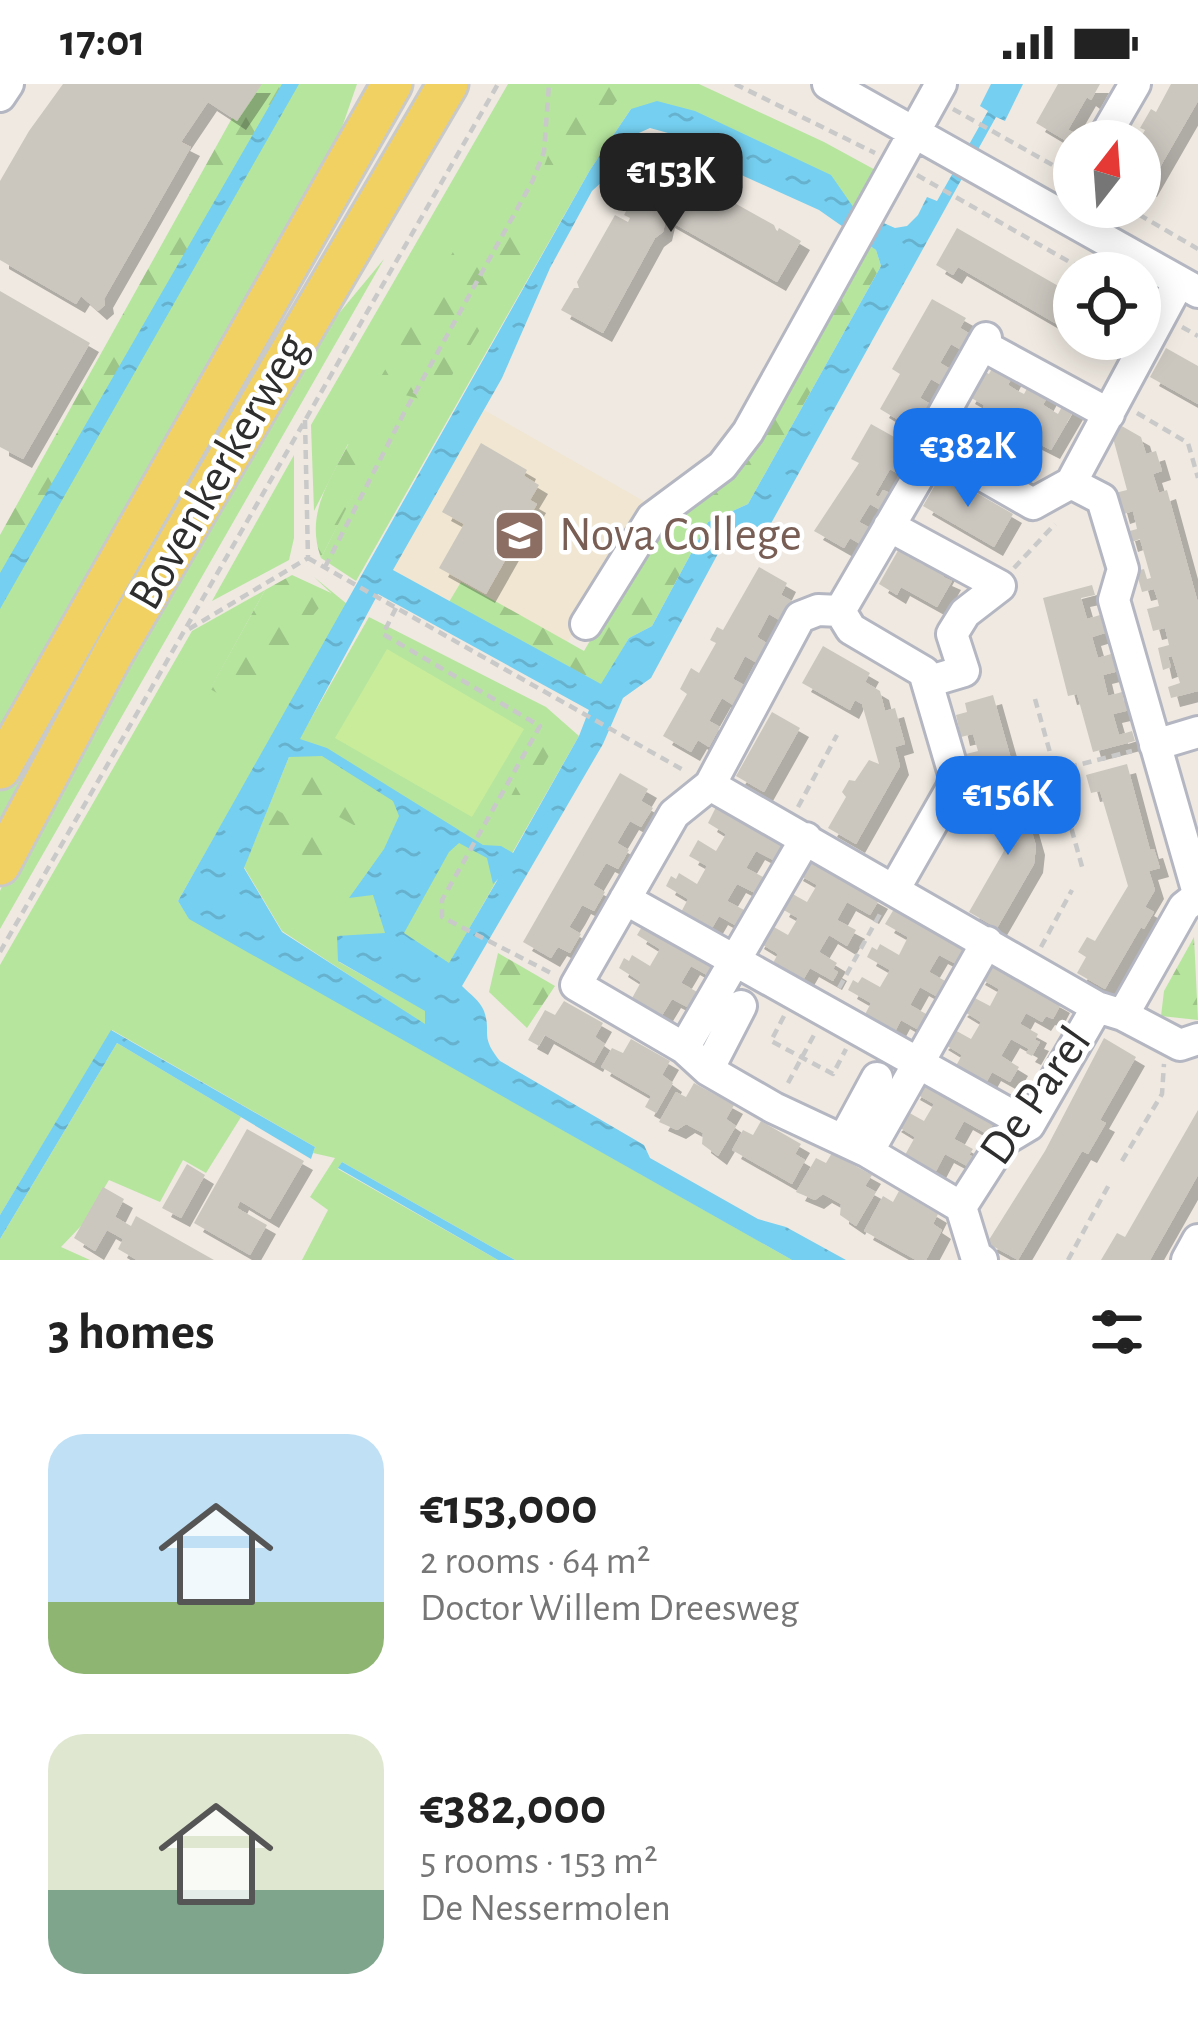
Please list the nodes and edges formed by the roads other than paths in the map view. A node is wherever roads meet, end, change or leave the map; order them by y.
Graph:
1 (8, 84) edge
2 (392, 84) edge
3 (448, 84) edge
4 (827, 84) edge
5 (941, 84) edge
6 (1135, 84) edge
7 (0, 96) edge
8 (1114, 120) edge
9 (915, 131) junction
10 (1053, 195) edge
11 (1106, 228) edge
12 (1189, 287) edge
13 (1113, 407) junction
14 (935, 448) junction
15 (1071, 483) junction
16 (890, 526) junction
17 (840, 611) junction
18 (586, 624) dead end
19 (927, 682) junction
20 (1198, 732) edge
21 (1155, 745) junction
22 (0, 769) edge
23 (710, 784) junction
24 (797, 833) junction
25 (0, 865) edge
26 (895, 889) junction
27 (1198, 895) edge
28 (625, 899) junction
29 (987, 942) junction
30 (733, 961) junction
31 (741, 1006) dead end
32 (1110, 1011) junction
33 (1186, 1041) edge
34 (684, 1048) junction
35 (918, 1063) junction
36 (708, 1070) junction
37 (878, 1078) dead end
38 (1029, 1125) junction
39 (856, 1146) junction
40 (962, 1208) junction
41 (1198, 1240) edge
42 (982, 1260) edge
43 (1187, 1260) edge

1 - 7 street
2 - 22 main road, Bovenkerkerweg
3 - 25 main road, Bovenkerkerweg
4 - 9 street
5 - 9 street
6 - 8 street
9 - 10 street
9 - 18 street
11 - 12 street
12 - 13 street
13 - 14 street
13 - 15 street
14 - 15 street
14 - 16 street
15 - 21 street, De Parel
16 - 17 street
16 - 19 street
17 - 19 street
17 - 23 street
19 - 26 street
20 - 21 street
21 - 27 street, De Parel
23 - 24 street
23 - 28 street
24 - 26 street
24 - 30 street
26 - 29 street
27 - 32 street, De Parel
28 - 30 street
28 - 34 street
29 - 32 street
29 - 35 street
30 - 34 street
30 - 35 street
31 - 36 street
32 - 33 street, De Parel
32 - 38 street, De Parel
34 - 36 street
35 - 38 street
35 - 39 street
36 - 39 street
37 - 39 street
38 - 40 street, De Parel
39 - 40 street
40 - 42 street
41 - 43 street

